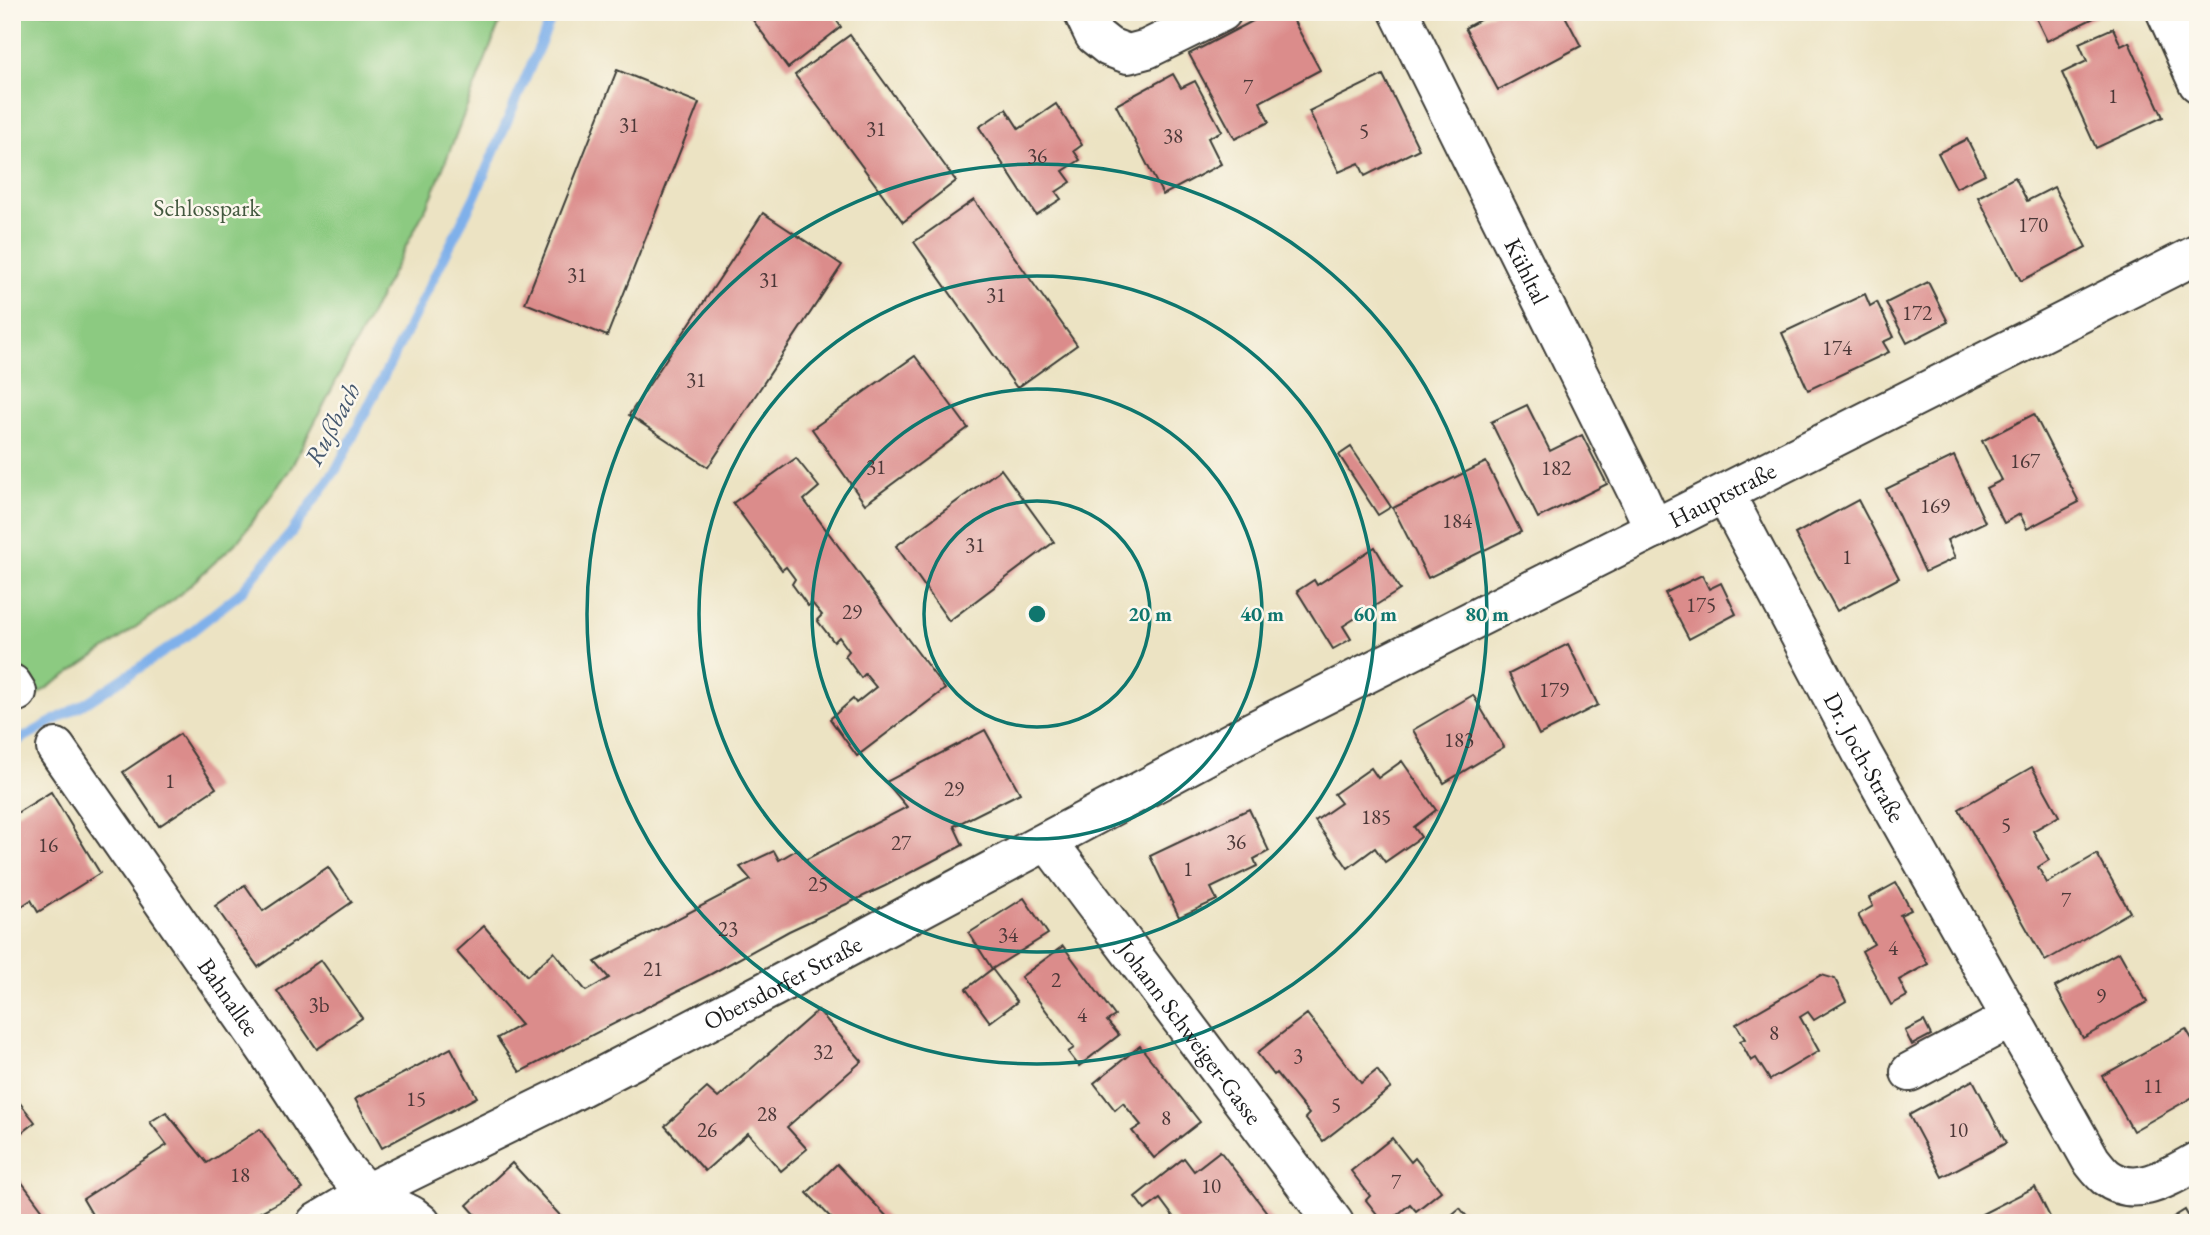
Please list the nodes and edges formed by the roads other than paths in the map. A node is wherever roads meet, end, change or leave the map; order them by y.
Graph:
1 (1083, 12) edge
2 (1222, 12) edge
3 (1399, 12) edge
4 (2166, 12) edge
5 (2198, 83) edge
6 (2198, 254) edge
7 (1725, 494) junction
8 (1654, 529) junction
9 (1247, 734) joint
10 (56, 748) dead end
11 (1048, 842) junction
12 (2012, 1018) junction
13 (1910, 1072) dead end
14 (2198, 1160) edge
15 (366, 1194) junction
16 (316, 1223) edge
17 (421, 1223) edge
18 (1334, 1223) edge

1 - 2 street
3 - 8 street, Kühltal
4 - 5 street
6 - 7 street, Hauptstraße
7 - 8 street, Hauptstraße
7 - 12 street, Dr. Joch-Straße
8 - 9 street, Hauptstraße
9 - 11 street, Obersdorfer Straße
10 - 15 street, Bahnallee
11 - 15 street, Obersdorfer Straße
11 - 18 street, Johann Schweiger-Gasse
12 - 13 street
12 - 14 street, Dr. Joch-Straße
15 - 16 street, Obersdorfer Straße
15 - 17 street, Bahnallee

